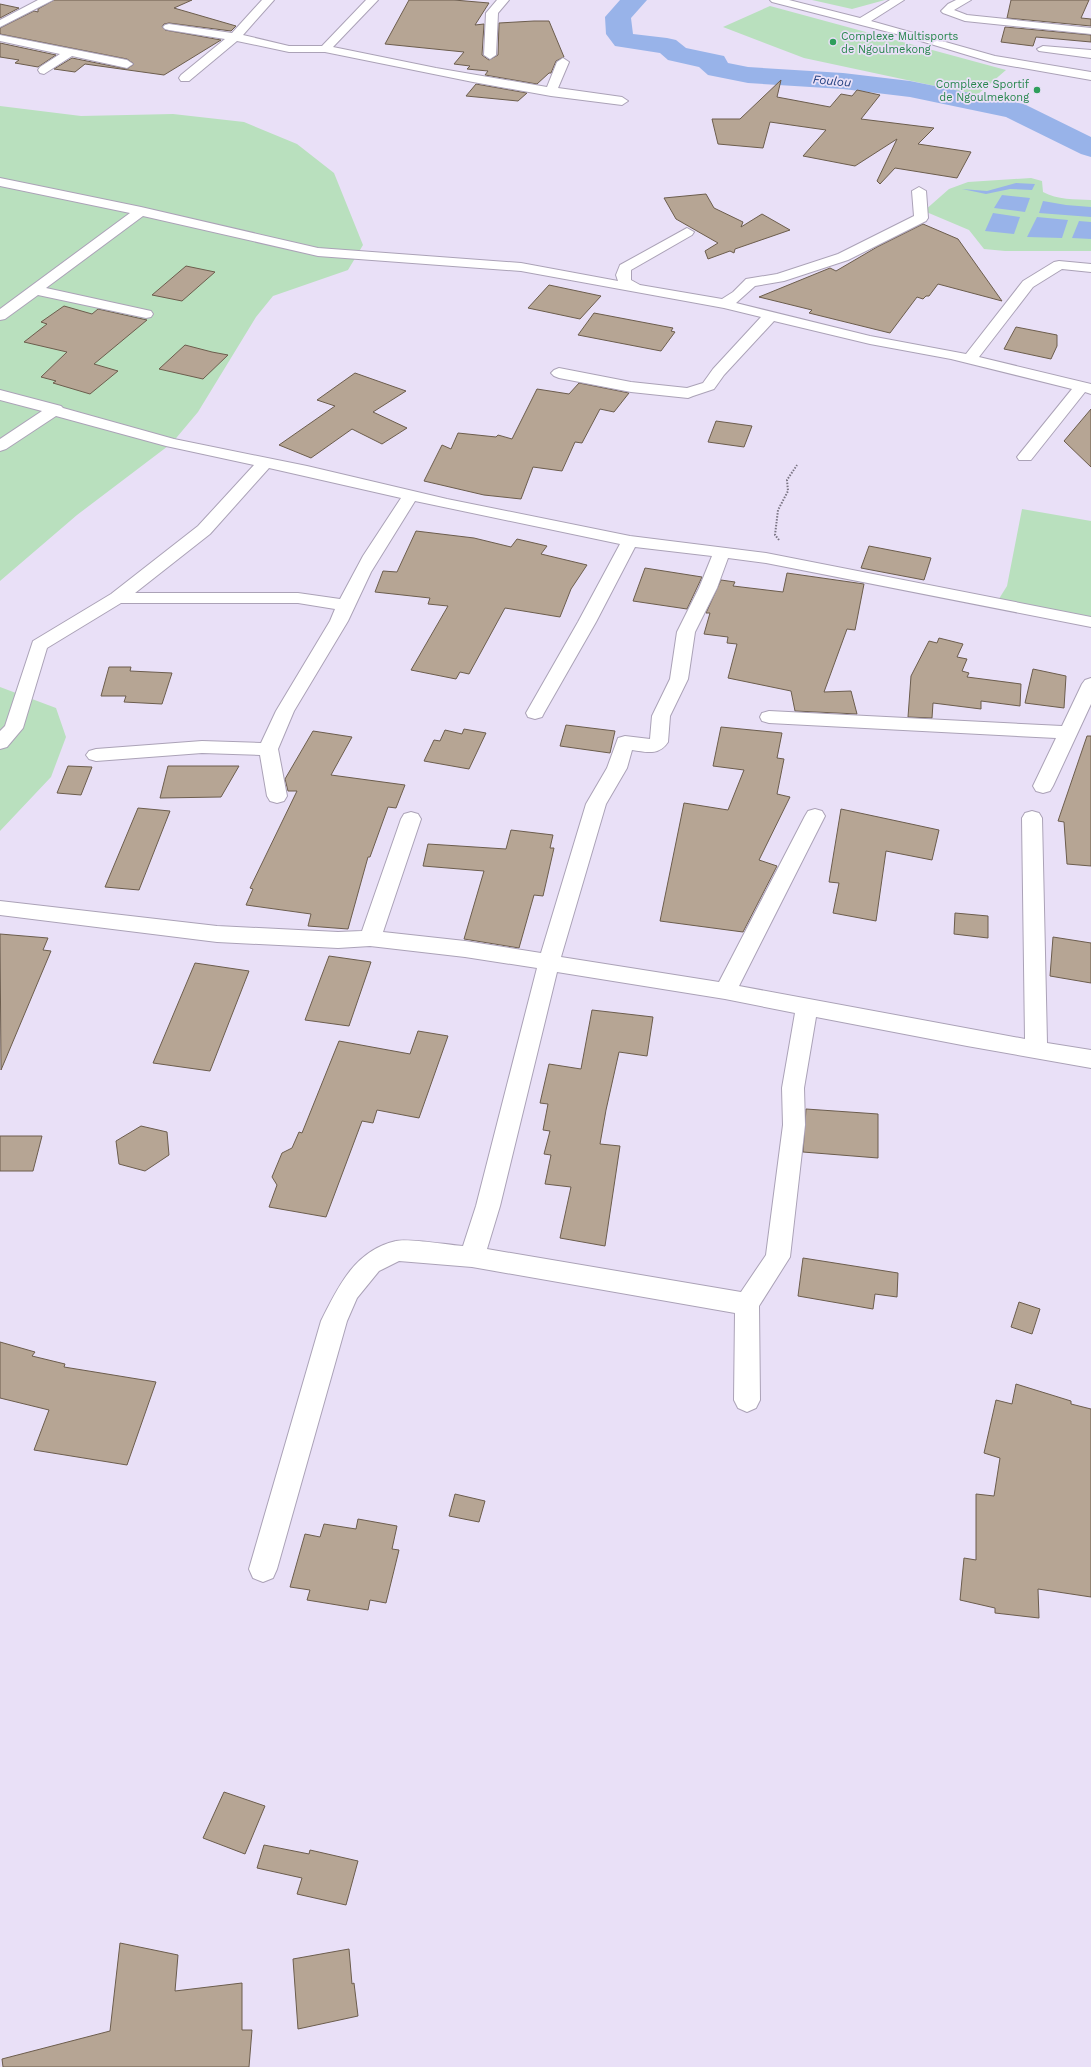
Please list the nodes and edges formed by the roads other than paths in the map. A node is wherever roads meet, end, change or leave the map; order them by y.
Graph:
1 (47, 0) edge
2 (268, 0) edge
3 (372, 0) edge
4 (503, 0) edge
5 (776, 0) edge
6 (898, 0) edge
7 (965, 0) edge
8 (862, 22) junction
9 (0, 24) edge
10 (169, 27) dead end
11 (1091, 31) edge
12 (235, 37) junction
13 (0, 38) edge
14 (325, 49) junction
15 (1043, 49) dead end
16 (70, 52) junction
17 (1091, 54) edge
18 (490, 55) dead end
19 (563, 62) dead end
20 (127, 64) dead end
21 (44, 70) dead end
22 (1091, 76) edge
23 (185, 78) dead end
24 (551, 92) junction
25 (622, 101) dead end
26 (0, 182) edge
27 (919, 191) dead end
28 (141, 211) junction
29 (687, 232) dead end
30 (1091, 268) edge
31 (636, 289) junction
32 (35, 290) junction
33 (724, 304) junction
34 (146, 314) dead end
35 (771, 315) junction
36 (0, 316) edge
37 (970, 360) junction
38 (558, 373) dead end
39 (1086, 388) edge
40 (0, 395) edge
41 (56, 410) junction
42 (0, 446) edge
43 (1025, 457) dead end
44 (265, 463) junction
45 (411, 495) junction
46 (630, 541) junction
47 (722, 553) junction
48 (118, 598) junction
49 (345, 605) junction
50 (1091, 622) edge
51 (1091, 684) edge
52 (535, 713) dead end
53 (769, 717) dead end
54 (1068, 732) junction
55 (0, 743) edge
56 (268, 749) junction
57 (96, 755) dead end
58 (1043, 786) dead end
59 (277, 796) dead end
60 (815, 816) dead end
61 (1032, 818) dead end
62 (411, 819) dead end
63 (0, 908) edge
64 (370, 938) junction
65 (549, 962) junction
66 (725, 991) junction
67 (806, 1007) junction
68 (1036, 1050) junction
69 (1091, 1059) edge
70 (472, 1257) junction
71 (747, 1304) junction
72 (747, 1400) dead end
73 (263, 1570) dead end

1 - 9 street
2 - 12 street
3 - 14 street
4 - 18 street
5 - 8 street
6 - 8 street
7 - 11 street
8 - 22 street
10 - 12 street
12 - 14 street
12 - 23 street
13 - 16 street
14 - 24 street
15 - 17 street
16 - 20 street
16 - 21 street
19 - 24 street
24 - 25 street
26 - 28 street
27 - 33 street
28 - 31 street
28 - 32 street
29 - 31 street
30 - 37 street
31 - 33 street
32 - 34 street
32 - 36 street
33 - 35 street
35 - 37 street
35 - 38 street
37 - 39 street
39 - 43 street
40 - 41 street
41 - 42 street
41 - 44 street
44 - 45 street
44 - 48 street
45 - 46 street
45 - 49 street
46 - 47 street
46 - 52 street
47 - 50 street
47 - 65 street
48 - 49 street
48 - 55 street
49 - 56 street
51 - 54 street
53 - 54 street
54 - 58 street
56 - 57 street
56 - 59 street
60 - 66 street
61 - 68 street
62 - 64 street
63 - 64 street
64 - 65 street
65 - 66 street
65 - 70 street
66 - 67 street
67 - 68 street
67 - 71 street
68 - 69 street
70 - 71 street
70 - 73 street
71 - 72 street

